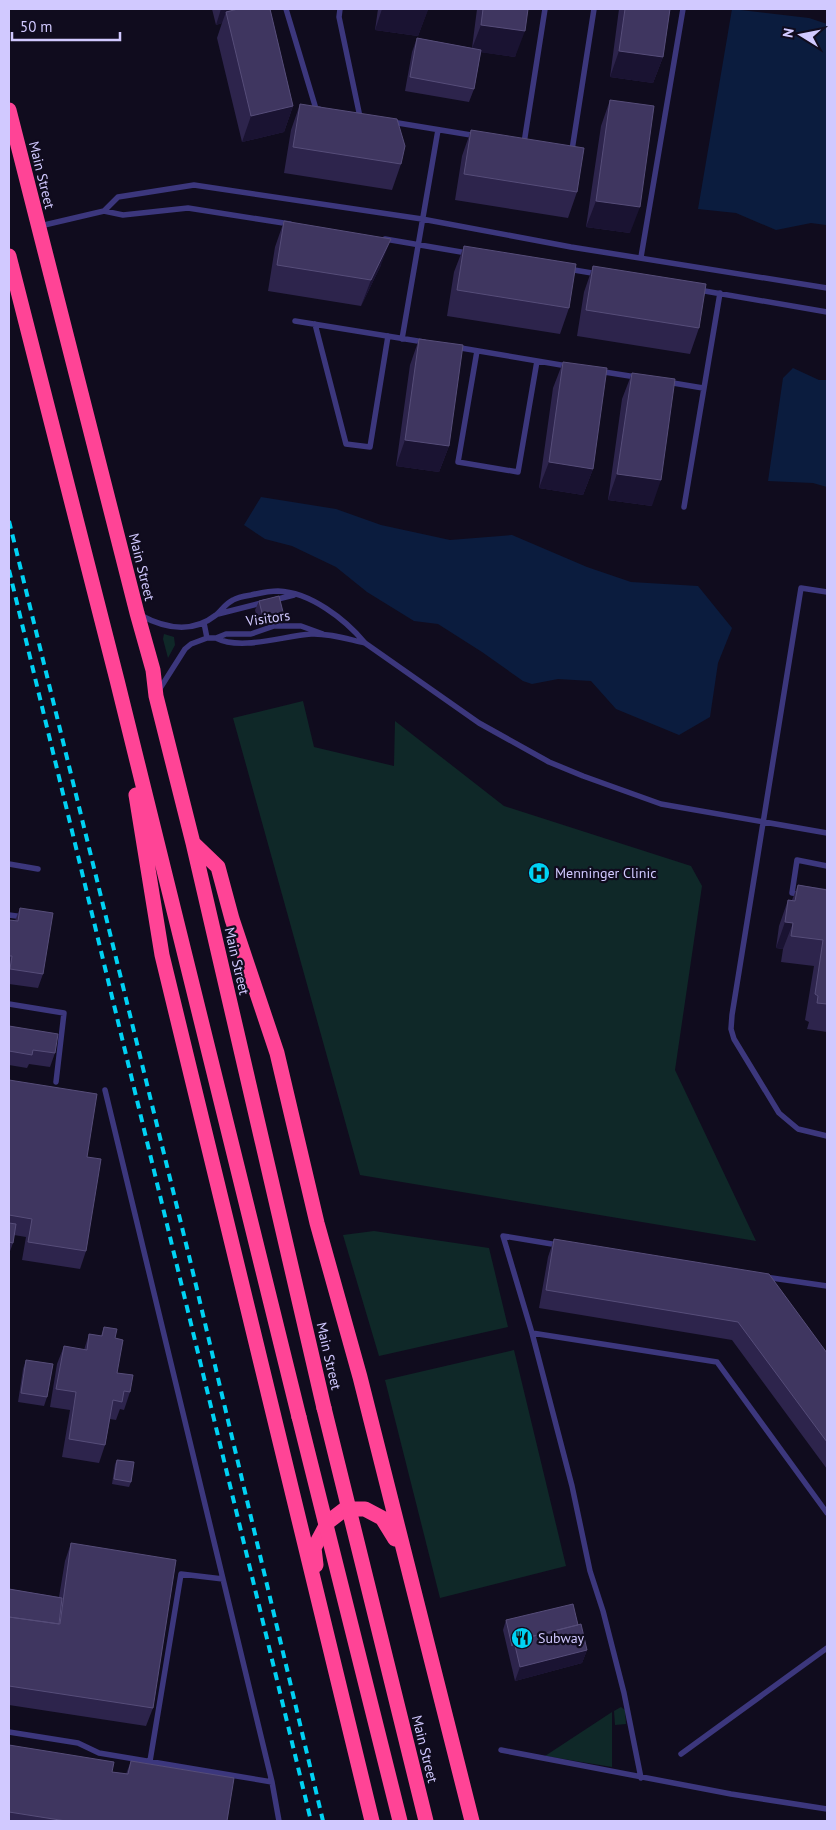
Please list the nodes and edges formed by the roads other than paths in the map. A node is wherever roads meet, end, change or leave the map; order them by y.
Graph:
1 (286, 9) edge
2 (340, 9) edge
3 (545, 9) edge
4 (594, 9) edge
5 (683, 9) edge
6 (9, 110) edge
7 (325, 110) edge
8 (352, 116) edge
9 (360, 117) junction
10 (369, 119) edge
11 (387, 122) edge
12 (438, 130) junction
13 (487, 137) edge
14 (514, 142) edge
15 (524, 143) junction
16 (533, 145) edge
17 (562, 149) edge
18 (104, 211) junction
19 (422, 219) junction
20 (294, 224) edge
21 (38, 226) junction
22 (380, 238) edge
23 (418, 244) junction
24 (474, 254) edge
25 (9, 256) edge
26 (641, 257) junction
27 (558, 268) edge
28 (605, 274) edge
29 (691, 288) edge
30 (827, 288) edge
31 (720, 293) junction
32 (827, 312) edge
33 (295, 321) dead end
34 (315, 324) junction
35 (388, 336) junction
36 (402, 338) junction
37 (430, 343) edge
38 (449, 346) edge
39 (477, 351) junction
40 (537, 361) junction
41 (576, 367) edge
42 (596, 370) edge
43 (645, 378) edge
44 (664, 382) edge
45 (704, 388) junction
46 (684, 506) dead end
47 (827, 592) edge
48 (296, 594) junction
49 (137, 613) junction
50 (218, 614) junction
51 (204, 623) junction
52 (323, 634) junction
53 (207, 638) junction
54 (216, 638) junction
55 (365, 643) junction
56 (117, 680) junction
57 (156, 696) junction
58 (763, 823) junction
59 (827, 833) edge
60 (193, 843) junction
61 (9, 864) edge
62 (827, 866) edge
63 (38, 869) dead end
64 (810, 896) edge
65 (9, 914) edge
66 (35, 919) edge
67 (9, 1004) edge
68 (56, 1082) dead end
69 (105, 1090) dead end
70 (827, 1136) edge
71 (562, 1246) edge
72 (758, 1276) edge
73 (827, 1286) edge
74 (532, 1334) junction
75 (827, 1513) edge
76 (405, 1556) junction
77 (223, 1580) junction
78 (322, 1617) junction
79 (827, 1648) edge
80 (9, 1732) edge
81 (501, 1750) dead end
82 (681, 1754) dead end
83 (150, 1761) junction
84 (641, 1778) junction
85 (272, 1782) junction
86 (827, 1809) edge
87 (279, 1821) edge
88 (372, 1821) edge
89 (400, 1821) edge
90 (426, 1821) edge
91 (472, 1821) edge

1 - 7 lane
2 - 9 lane
3 - 15 lane
4 - 17 lane
5 - 26 lane
6 - 21 highway, Main Street
8 - 9 lane
9 - 10 lane
11 - 12 lane
12 - 13 lane
12 - 19 lane
14 - 15 lane
15 - 16 lane
18 - 19 lane
18 - 20 lane
18 - 21 lane
19 - 23 lane
19 - 26 lane
21 - 49 highway, Main Street
22 - 23 lane
23 - 24 lane
23 - 36 lane
25 - 56 highway
26 - 30 lane
27 - 28 lane
29 - 31 lane
31 - 32 lane
31 - 45 lane
33 - 34 lane
34 - 35 lane
34 - 35 lane
35 - 36 lane
36 - 37 lane
38 - 39 lane
39 - 40 lane
39 - 40 lane
40 - 41 lane
42 - 43 lane
44 - 45 lane
45 - 46 lane
47 - 58 lane
48 - 50 lane
48 - 50 lane
48 - 55 lane
49 - 51 lane
49 - 57 highway, Main Street
50 - 51 lane
51 - 53 lane
52 - 54 lane
52 - 54 lane, Visitors
52 - 55 lane
53 - 54 lane
53 - 57 lane
55 - 58 lane
56 - 78 highway
56 - 89 highway, bridge
57 - 60 highway, Main Street
58 - 59 lane
58 - 70 lane
60 - 76 highway
60 - 90 highway, Main Street, bridge
61 - 63 lane
62 - 64 lane
65 - 66 lane
67 - 68 lane
69 - 77 lane
71 - 74 lane
72 - 73 lane
74 - 75 lane
74 - 84 lane
76 - 78 highway
76 - 91 highway
77 - 83 lane
77 - 85 lane
78 - 88 highway
79 - 82 lane
80 - 83 lane
81 - 84 lane
83 - 85 lane
84 - 86 lane
85 - 87 lane

